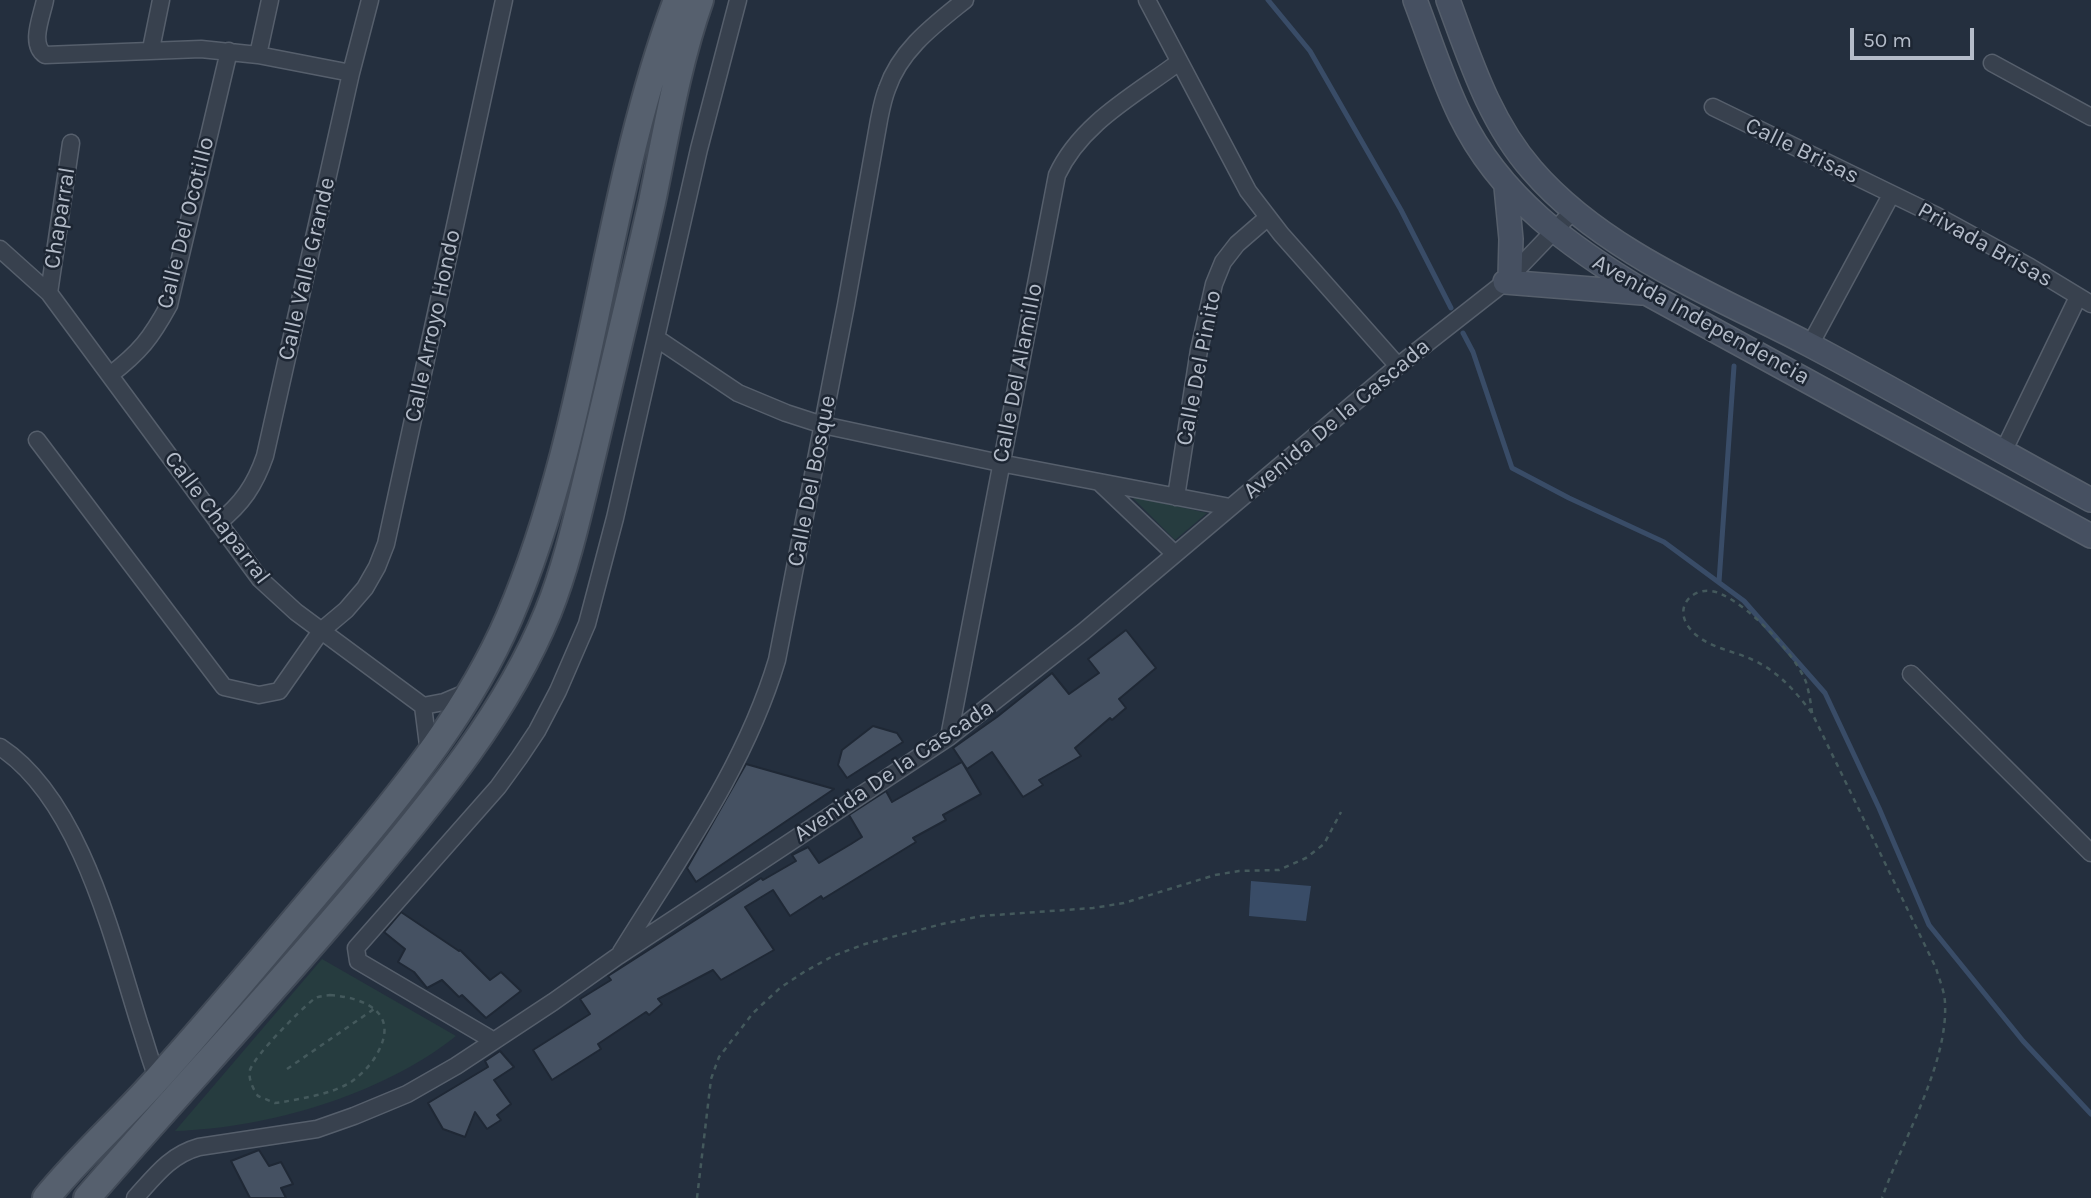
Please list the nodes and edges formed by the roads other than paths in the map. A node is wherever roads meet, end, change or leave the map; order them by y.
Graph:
1 (45, 0) edge
2 (161, 0) edge
3 (270, 0) edge
4 (370, 0) edge
5 (504, 0) edge
6 (677, 0) edge
7 (700, 0) edge
8 (738, 0) edge
9 (965, 0) edge
10 (1147, 0) edge
11 (1415, 0) edge
12 (1448, 0) edge
13 (151, 49) junction
14 (229, 51) junction
15 (258, 55) junction
16 (1179, 62) junction
17 (1992, 63) dead end
18 (351, 74) junction
19 (1713, 107) dead end
20 (2091, 117) edge
21 (71, 143) dead end
22 (1506, 187) junction
23 (1891, 195) junction
24 (1574, 209) junction
25 (1267, 218) junction
26 (1554, 232) junction
27 (0, 249) edge
28 (1508, 279) junction
29 (48, 293) junction
30 (1648, 294) junction
31 (2085, 301) edge
32 (656, 338) junction
33 (1810, 345) junction
34 (1398, 366) junction
35 (110, 375) junction
36 (823, 425) junction
37 (37, 440) dead end
38 (2003, 452) junction
39 (1000, 463) junction
40 (1100, 482) junction
41 (1176, 497) junction
42 (2091, 500) edge
43 (1230, 507) junction
44 (218, 523) junction
45 (2091, 536) edge
46 (1175, 554) junction
47 (321, 631) junction
48 (1911, 674) dead end
49 (472, 691) junction
50 (422, 706) junction
51 (949, 737) junction
52 (0, 747) edge
53 (429, 755) junction
54 (2091, 853) edge
55 (618, 956) junction
56 (494, 1041) junction
57 (158, 1079) junction
58 (170, 1106) junction
59 (46, 1198) edge
60 (87, 1198) edge
61 (135, 1198) edge

1 - 13 street
2 - 13 street
3 - 15 street
4 - 18 street, Calle Valle Grande
5 - 47 street, Calle Arroyo Hondo
6 - 49 main road
7 - 58 main road
8 - 32 street
9 - 36 street, Calle Del Bosque
10 - 16 street
11 - 22 main road, Avenida Independencia
12 - 24 main road, Avenida Independencia
13 - 14 street
14 - 15 street
14 - 35 street, Calle Del Ocotillo
15 - 18 street
16 - 25 street
16 - 39 street, Calle Del Alamillo
17 - 20 street
18 - 44 street, Calle Valle Grande
19 - 23 street, Calle Brisas
21 - 29 street, Chaparral
22 - 26 main road, Avenida Independencia
22 - 28 main road
23 - 31 street, Privada Brisas
23 - 33 street
24 - 26 street, Avenida De la Cascada
24 - 33 main road, Avenida Independencia
25 - 34 street
25 - 41 street, Calle Del Pinito
26 - 28 street, Avenida De la Cascada
26 - 30 main road, Avenida Independencia
27 - 29 street, Calle Chaparral
28 - 30 main road
28 - 34 street, Avenida De la Cascada
29 - 35 street, Calle Chaparral
30 - 45 main road, Avenida Independencia
31 - 38 street
32 - 36 street
32 - 56 street
33 - 38 main road, Avenida Independencia
34 - 43 street, Avenida De la Cascada
35 - 44 street, Calle Chaparral
36 - 39 street
36 - 55 street, Calle Del Bosque
37 - 47 street, Calle Arroyo Hondo
38 - 42 main road, Avenida Independencia
39 - 40 street
39 - 51 street, Calle Del Alamillo
40 - 41 street
40 - 46 street
41 - 43 street
43 - 46 street, Avenida De la Cascada
44 - 47 street, Calle Chaparral
46 - 51 street, Avenida De la Cascada
47 - 50 street, Calle Chaparral
48 - 54 street
49 - 50 street
49 - 53 main road
50 - 53 street
51 - 55 street, Avenida De la Cascada
52 - 57 street
53 - 57 main road
55 - 56 street, Avenida De la Cascada
56 - 61 street, Avenida De la Cascada
57 - 58 street
57 - 59 main road
58 - 60 main road

